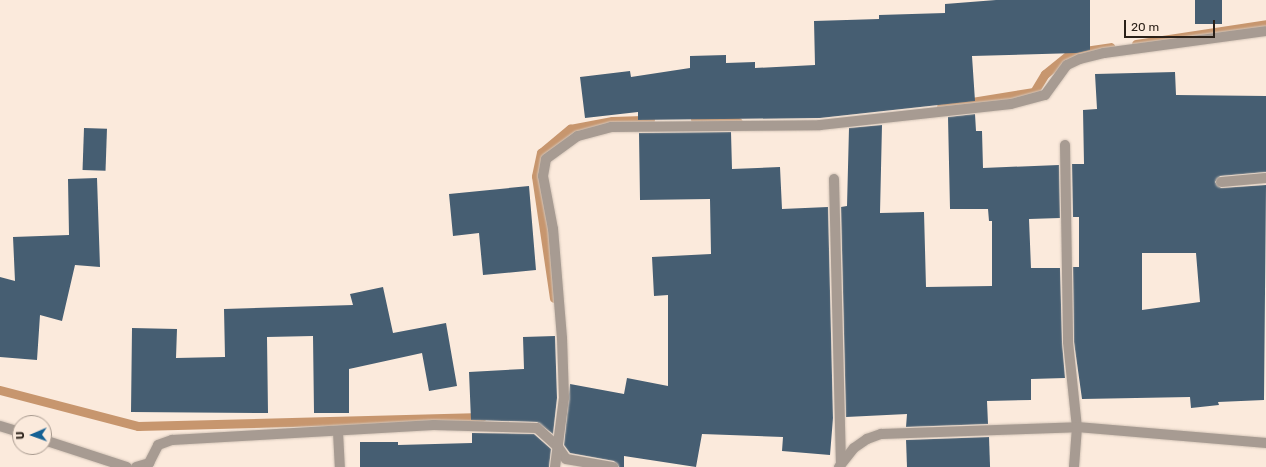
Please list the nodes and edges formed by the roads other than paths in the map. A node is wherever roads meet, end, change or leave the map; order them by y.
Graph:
1 (1266, 31) edge
2 (1065, 146) dead end
3 (1266, 178) edge
4 (834, 179) dead end
5 (1221, 182) dead end
6 (0, 426) edge
7 (1077, 427) junction
8 (12, 430) edge
9 (338, 432) junction
10 (52, 443) edge
11 (1266, 443) edge
12 (558, 447) junction
13 (840, 465) edge
14 (127, 467) edge
15 (136, 467) edge
16 (340, 467) edge
17 (555, 467) edge
18 (613, 467) edge
19 (1074, 467) edge

1 - 12 street
2 - 7 street
3 - 5 street
4 - 13 street
6 - 8 street
7 - 11 street
7 - 13 street
7 - 19 street
9 - 12 street
9 - 15 street
9 - 16 street
10 - 14 street
12 - 17 street
12 - 18 street

